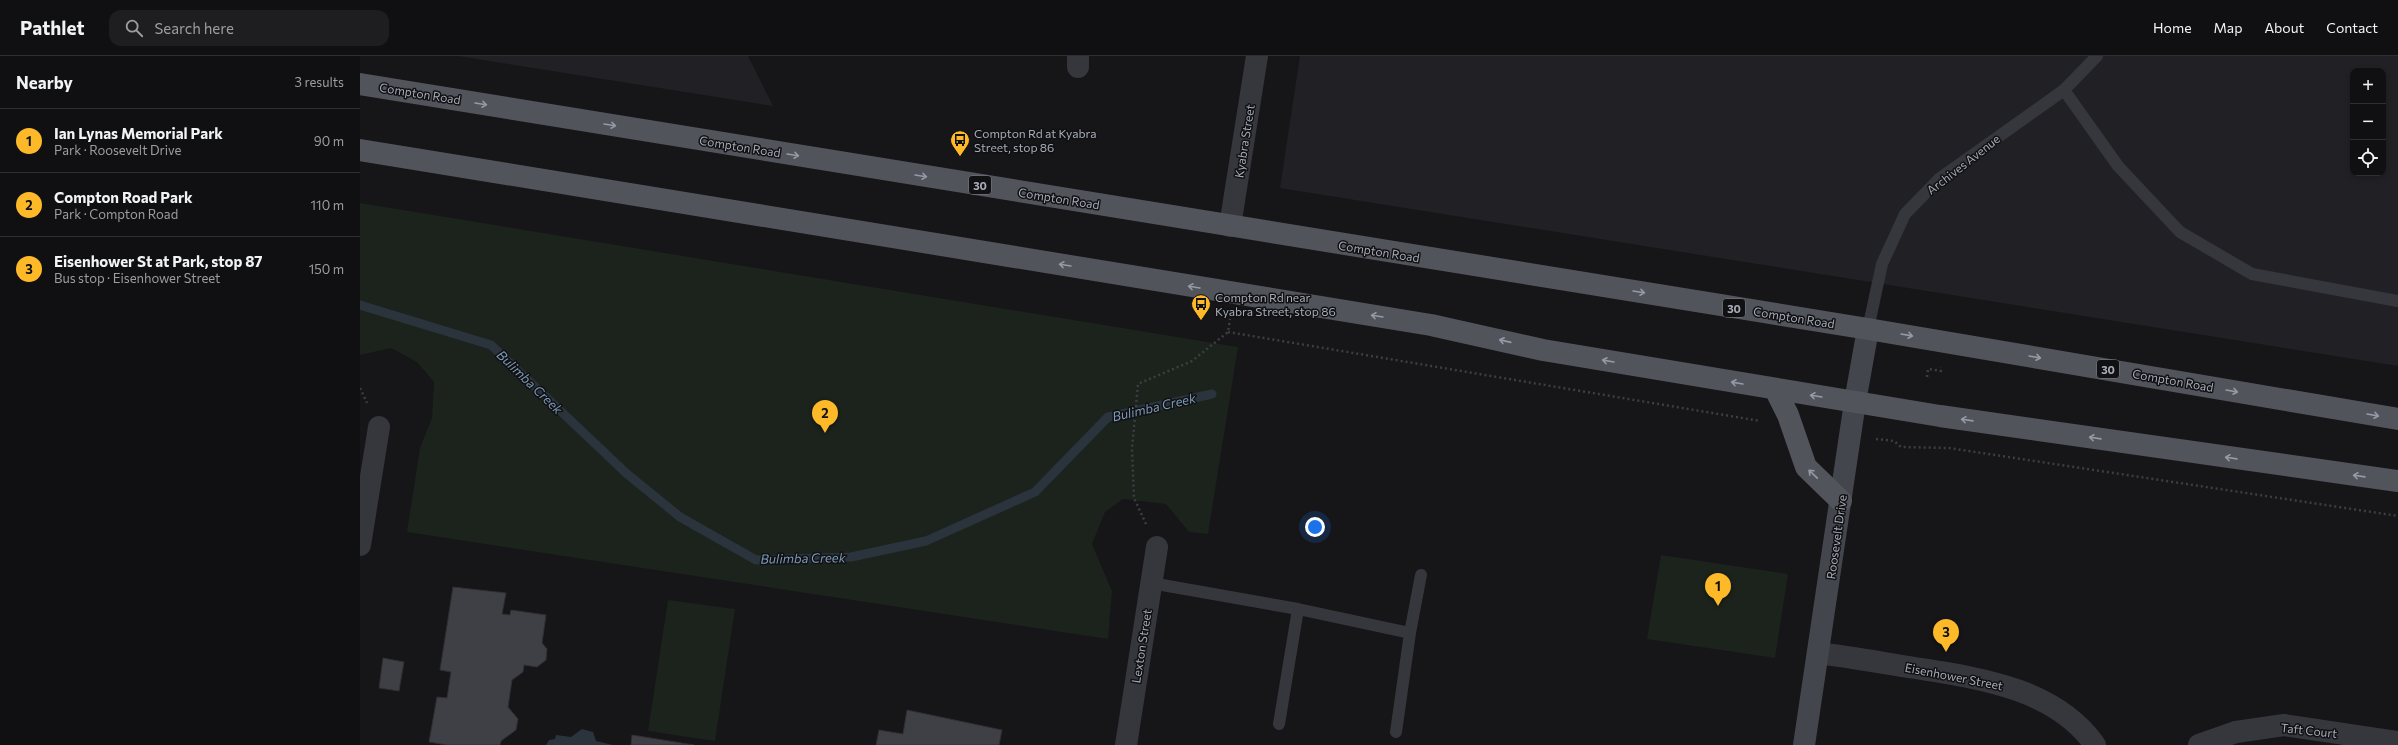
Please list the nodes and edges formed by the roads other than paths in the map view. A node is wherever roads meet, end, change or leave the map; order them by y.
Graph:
1 (1257, 56) edge
2 (2097, 56) edge
3 (360, 84) edge
4 (2064, 90) junction
5 (360, 150) edge
6 (1230, 226) junction
7 (2398, 301) edge
8 (1868, 329) junction
9 (1775, 389) junction
10 (1855, 402) junction
11 (2398, 419) edge
12 (379, 427) dead end
13 (2398, 481) edge
14 (1841, 501) junction
15 (360, 545) edge
16 (1157, 547) road end
17 (1421, 575) dead end
18 (1151, 583) junction
19 (1298, 609) junction
20 (1410, 633) junction
21 (1818, 653) junction
22 (1279, 724) dead end
23 (1396, 732) dead end
24 (2398, 742) edge
25 (1126, 745) edge
26 (1804, 745) edge
27 (2095, 745) edge
28 (2199, 745) edge

1 - 6 street, Kyabra Street
2 - 4 lane, Archives Avenue
3 -> 6 main road, Compton Road / 30
4 - 7 lane
4 - 8 lane, Archives Avenue
9 -> 5 main road
6 -> 8 main road, Compton Road / 30
8 - 10 street, Roosevelt Drive
8 -> 11 main road, Compton Road / 30
10 -> 9 main road
14 -> 9 main road
13 -> 10 main road
10 - 14 street, Roosevelt Drive
12 - 15 street
14 - 21 street, Roosevelt Drive
16 - 18 street, Lexton Street
17 - 20 lane
18 - 19 lane
18 - 25 street, Lexton Street
19 - 20 lane
19 - 22 lane
20 - 23 lane
21 - 26 street, Roosevelt Drive
21 - 27 street, Eisenhower Street
24 - 28 street, Taft Court

